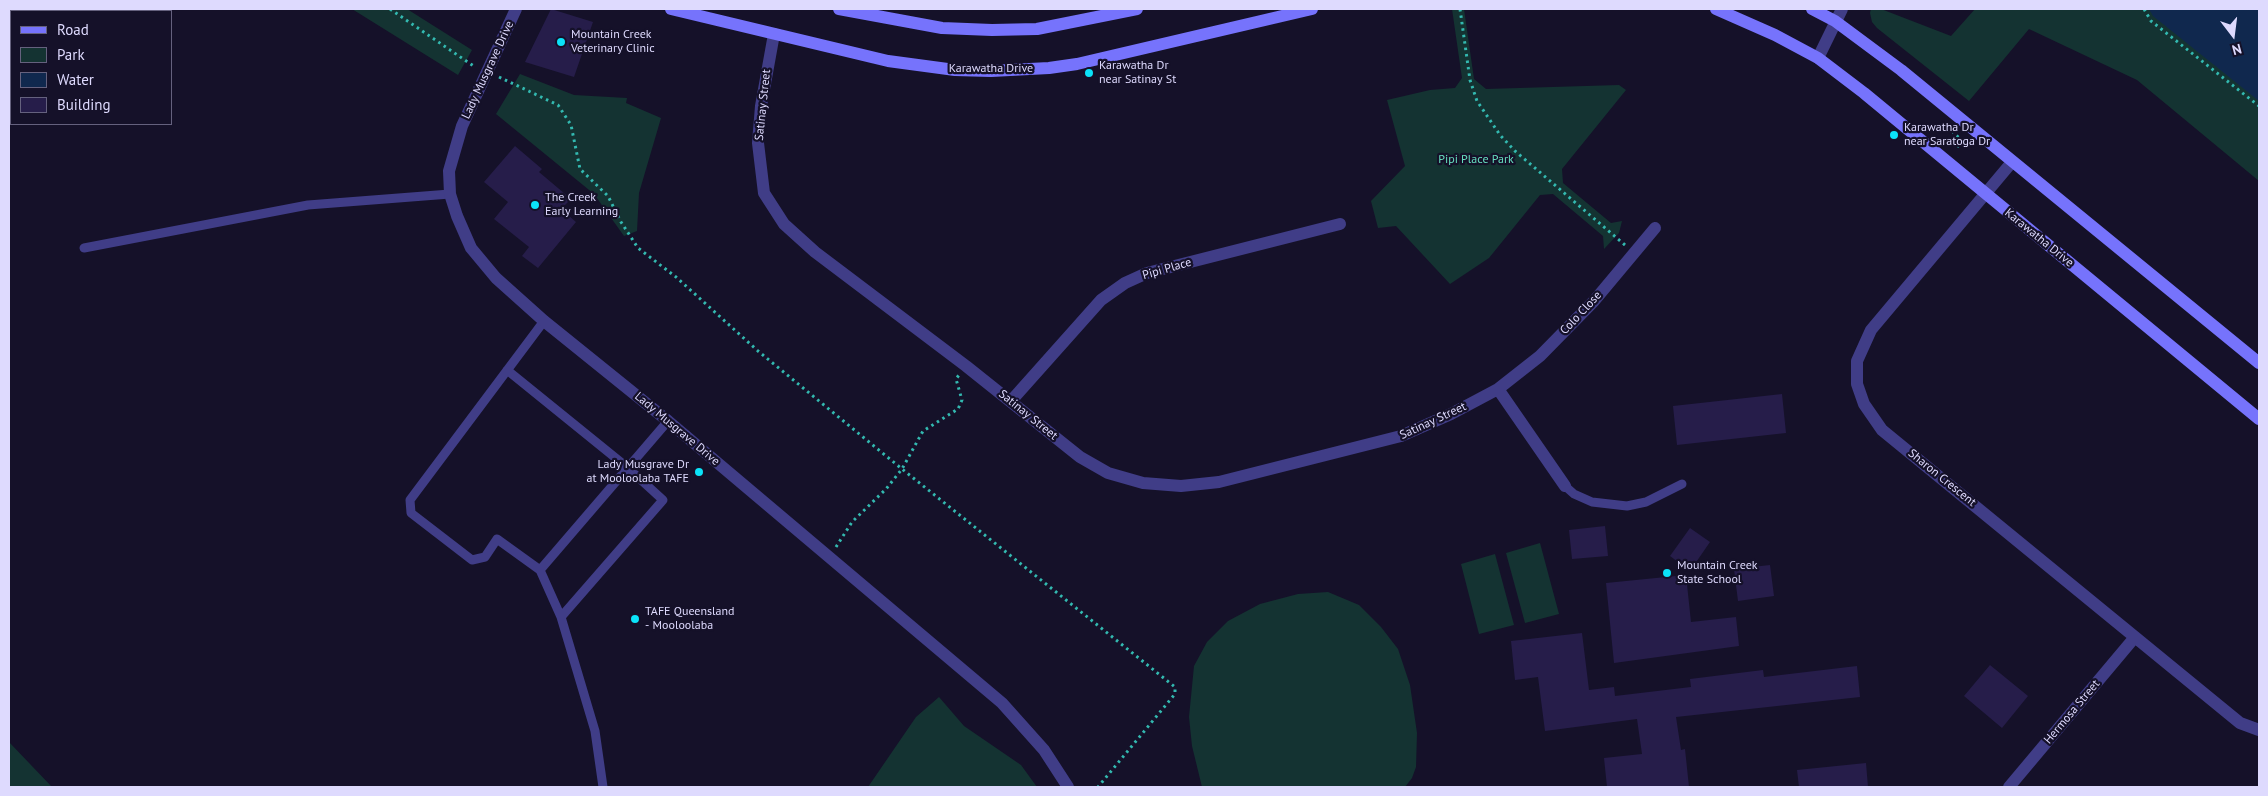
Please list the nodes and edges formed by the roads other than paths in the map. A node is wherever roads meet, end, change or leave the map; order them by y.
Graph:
1 (516, 9) edge
2 (671, 9) edge
3 (839, 9) edge
4 (1137, 9) edge
5 (1312, 9) edge
6 (1716, 9) edge
7 (1812, 9) edge
8 (1842, 9) edge
9 (1836, 21) junction
10 (774, 34) junction
11 (1818, 58) junction
12 (2012, 162) junction
13 (450, 194) junction
14 (1986, 195) junction
15 (1340, 224) dead end
16 (1655, 228) dead end
17 (84, 248) dead end
18 (544, 321) junction
19 (2259, 363) edge
20 (507, 370) junction
21 (1498, 389) junction
22 (1011, 401) junction
23 (2259, 419) edge
24 (668, 421) junction
25 (628, 468) junction
26 (1682, 484) dead end
27 (1565, 486) joint
28 (540, 570) junction
29 (561, 617) junction
30 (2135, 636) junction
31 (2259, 730) edge
32 (603, 787) edge
33 (1068, 787) edge
34 (2009, 787) edge

1 - 13 street, Lady Musgrave Drive
2 - 10 main road, Karawatha Drive
3 - 4 main road
5 - 10 main road, Karawatha Drive
6 - 11 main road, Karawatha Drive
7 - 9 main road
8 - 9 street
9 - 11 street
9 - 12 main road
10 - 22 street, Satinay Street
11 - 14 main road, Karawatha Drive
12 - 14 street, Sharon Crescent
12 - 19 main road
13 - 17 lane
13 - 18 street, Lady Musgrave Drive
14 - 23 main road, Karawatha Drive
14 - 30 street, Sharon Crescent
15 - 22 street, Pipi Place
16 - 21 street, Colo Close
18 - 20 lane
18 - 24 street, Lady Musgrave Drive
20 - 25 lane
20 - 28 lane
21 - 22 street, Satinay Street
21 - 27 street
24 - 25 lane
24 - 33 street, Lady Musgrave Drive
25 - 28 lane
25 - 29 lane
26 - 27 lane
28 - 29 lane
29 - 32 lane
30 - 31 street, Sharon Crescent
30 - 34 street, Hermosa Street

